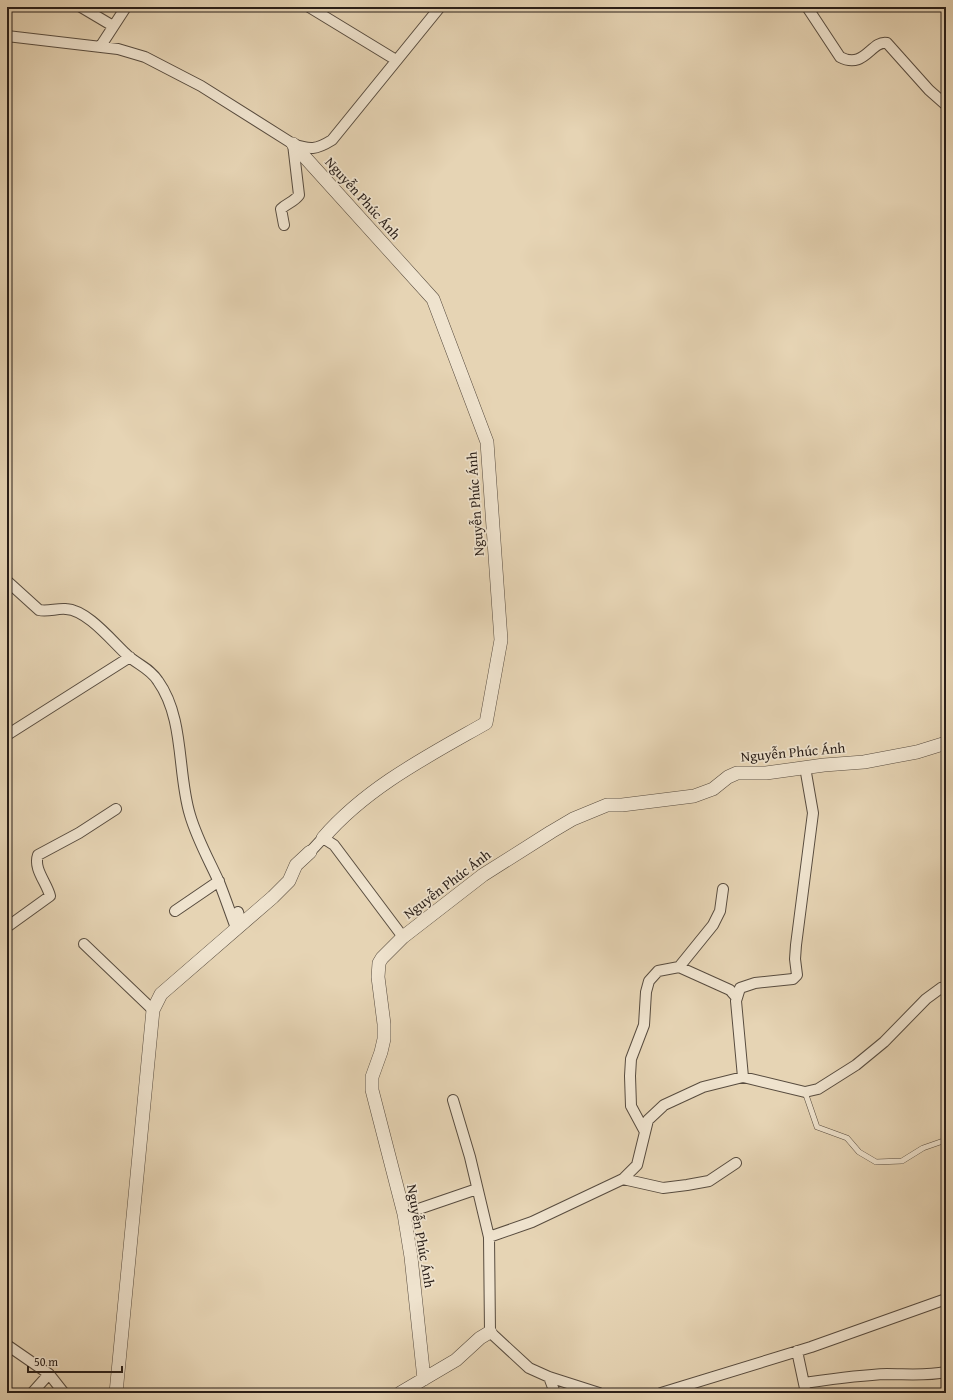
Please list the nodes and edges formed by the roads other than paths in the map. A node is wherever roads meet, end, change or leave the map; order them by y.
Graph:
1 (81, 7) edge
2 (126, 7) edge
3 (309, 7) edge
4 (440, 7) edge
5 (807, 7) edge
6 (113, 26) junction
7 (7, 36) edge
8 (100, 47) junction
9 (396, 60) junction
10 (946, 105) edge
11 (293, 144) junction
12 (284, 225) dead end
13 (7, 581) edge
14 (130, 658) junction
15 (7, 735) edge
16 (946, 747) edge
17 (805, 767) junction
18 (116, 809) dead end
19 (323, 838) junction
20 (310, 852) joint
21 (219, 881) junction
22 (722, 889) dead end
23 (175, 911) dead end
24 (7, 927) edge
25 (236, 928) junction
26 (403, 937) junction
27 (84, 944) dead end
28 (679, 967) junction
29 (946, 987) edge
30 (737, 998) junction
31 (153, 1010) junction
32 (743, 1077) junction
33 (805, 1092) junction
34 (453, 1100) dead end
35 (645, 1132) junction
36 (946, 1140) edge
37 (736, 1163) dead end
38 (622, 1179) junction
39 (477, 1189) junction
40 (404, 1214) junction
41 (488, 1237) junction
42 (946, 1299) edge
43 (490, 1332) junction
44 (7, 1345) edge
45 (797, 1352) junction
46 (946, 1372) edge
47 (49, 1374) junction
48 (549, 1377) junction
49 (424, 1378) junction
50 (805, 1388) edge
51 (32, 1393) edge
52 (64, 1393) edge
53 (116, 1393) edge
54 (400, 1393) edge
55 (555, 1393) edge
56 (599, 1393) edge
57 (661, 1393) edge

1 - 6 street
2 - 6 street
3 - 9 street
4 - 9 street
5 - 10 street
6 - 8 street
7 - 8 street
8 - 11 street
9 - 11 street
11 - 12 street
11 - 19 street, Nguyễn Phúc Ánh
13 - 14 street
14 - 15 street
14 - 21 street
16 - 17 street, Nguyễn Phúc Ánh
17 - 26 street, Nguyễn Phúc Ánh
17 - 30 street
18 - 24 street
19 - 20 street
19 - 26 street
20 - 25 street
21 - 23 street
21 - 25 street
22 - 28 street
25 - 31 street
26 - 40 street, Nguyễn Phúc Ánh
27 - 31 street
28 - 30 street
28 - 35 street
29 - 33 street
30 - 32 street
31 - 53 street
32 - 33 street
32 - 35 street
33 - 36 lane
34 - 39 street
35 - 38 street
37 - 38 street
38 - 41 street
39 - 40 street
39 - 41 street
40 - 49 street, Nguyễn Phúc Ánh
41 - 43 street
42 - 45 street
43 - 48 street
43 - 49 street
44 - 47 street
45 - 50 street
45 - 57 street
46 - 50 street
47 - 51 street
47 - 52 street
48 - 55 street
48 - 56 street
49 - 54 street

